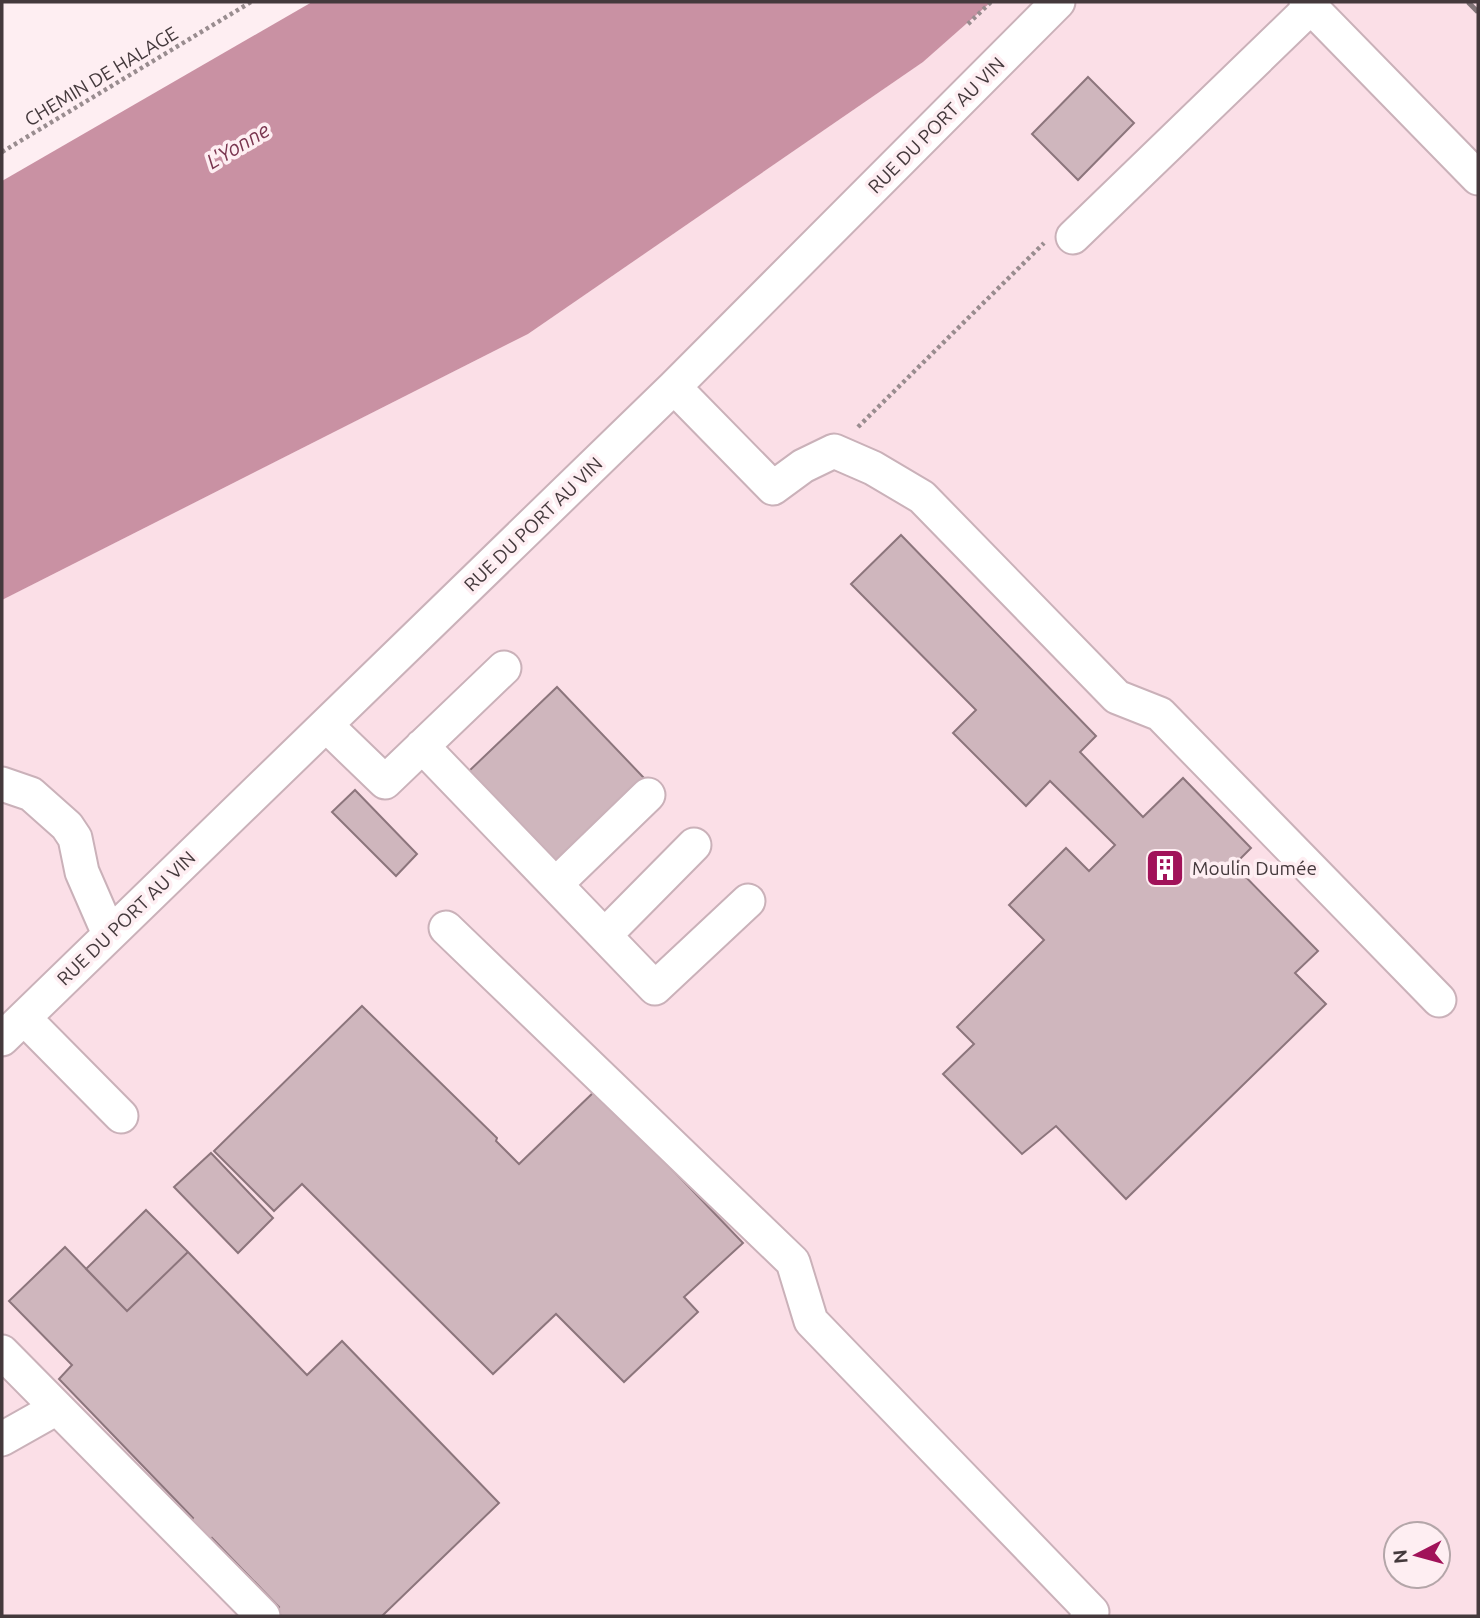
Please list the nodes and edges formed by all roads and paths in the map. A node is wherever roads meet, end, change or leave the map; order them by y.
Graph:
1 (251, 2) edge
2 (991, 2) edge
3 (1058, 2) edge
4 (1309, 4) edge
5 (968, 24) dead end
6 (2, 152) edge
7 (1478, 178) edge
8 (1073, 237) dead end
9 (674, 387) junction
10 (504, 668) dead end
11 (326, 725) junction
12 (422, 746) junction
13 (2, 785) edge
14 (648, 796) dead end
15 (694, 845) dead end
16 (556, 884) junction
17 (748, 901) dead end
18 (446, 928) dead end
19 (109, 934) junction
20 (605, 935) junction
21 (1439, 1000) dead end
22 (13, 1028) edge
23 (121, 1116) dead end
24 (2, 1352) edge
25 (57, 1408) junction
26 (2, 1439) edge
27 (1092, 1615) edge
28 (263, 1616) edge

1 - 6 path, CHEMIN DE HALAGE
2 - 5 path
3 - 9 street, RUE DU PORT AU VIN
4 - 7 street
4 - 8 street
9 - 11 street, RUE DU PORT AU VIN
9 - 21 street
10 - 12 street
11 - 12 street
11 - 19 street, RUE DU PORT AU VIN
12 - 16 street
13 - 19 street
14 - 16 street
15 - 20 street
16 - 20 street
17 - 20 street
18 - 27 street
19 - 22 street, RUE DU PORT AU VIN
22 - 23 street
24 - 25 street
25 - 26 street
25 - 28 street

